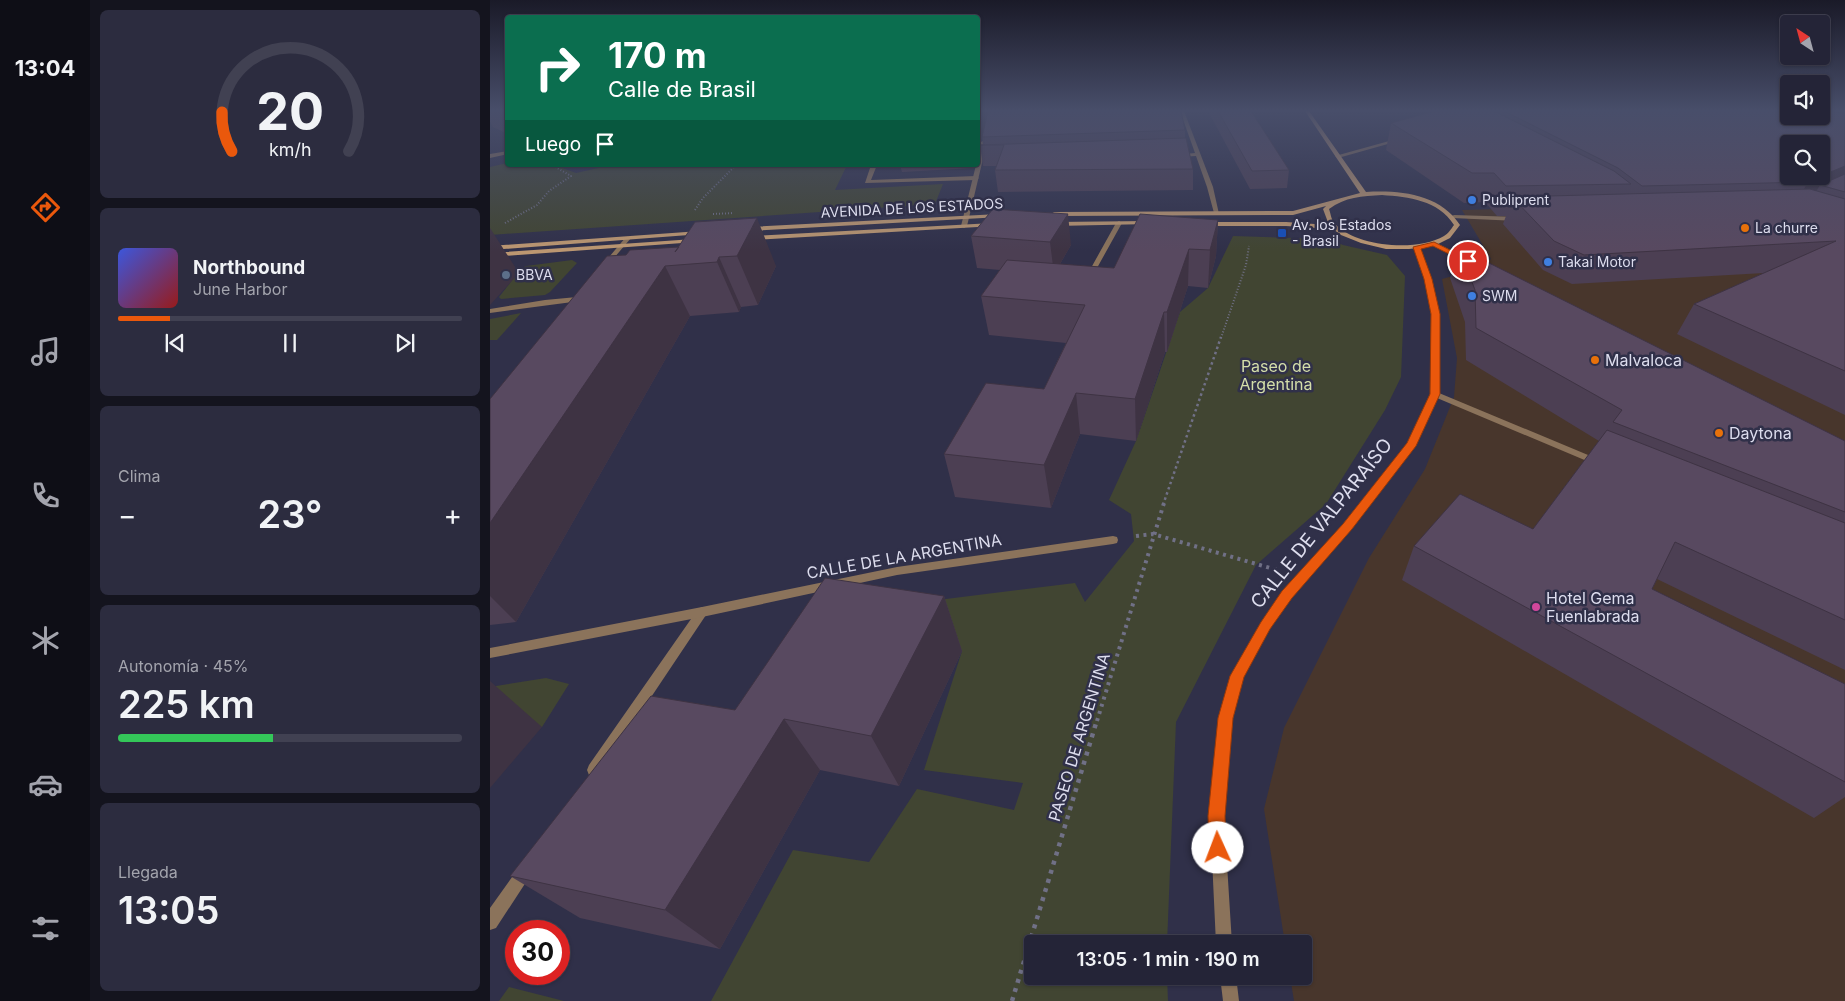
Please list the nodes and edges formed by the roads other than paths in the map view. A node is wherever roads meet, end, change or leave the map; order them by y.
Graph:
1 (981, 158) edge
2 (1200, 158) edge
3 (1339, 158) edge
4 (990, 162) edge
5 (980, 163) joint
6 (873, 167) edge
7 (979, 167) edge
8 (976, 178) junction
9 (1364, 194) junction
10 (1334, 202) junction
11 (1217, 213) junction
12 (1045, 215) edge
13 (1007, 216) edge
14 (966, 217) junction
15 (1454, 218) junction
16 (1526, 219) edge
17 (1119, 223) junction
18 (1158, 223) edge
19 (1043, 224) edge
20 (1197, 224) edge
21 (1003, 225) edge
22 (964, 226) junction
23 (1332, 227) junction
24 (742, 230) edge
25 (704, 232) edge
26 (628, 238) junction
27 (746, 238) edge
28 (698, 241) edge
29 (1434, 244) junction
30 (622, 246) junction
31 (1417, 247) junction
32 (490, 248) edge
33 (490, 256) edge
34 (1476, 265) edge
35 (602, 268) edge
36 (1088, 278) edge
37 (571, 306) edge
38 (490, 311) edge
39 (1435, 394) junction
40 (1608, 466) edge
41 (1113, 540) road end
42 (702, 612) junction
43 (490, 653) edge
44 (588, 778) edge
45 (534, 858) edge
46 (490, 922) edge
47 (1224, 935) edge
48 (1229, 985) edge
49 (1231, 1001) edge

1 - 5 street
2 - 11 street
3 - 9 street
4 - 5 street
6 - 8 street
7 - 8 street
8 - 14 street
9 - 10 street
9 - 15 street
10 - 11 street
10 - 23 street
11 - 12 street
13 - 14 street, AVENIDA DE LOS ESTADOS
14 - 22 street
14 - 24 street, AVENIDA DE LOS ESTADOS
15 - 16 street
15 - 29 street
17 - 18 street
17 - 19 street
17 - 36 street
20 - 23 street
21 - 22 street, AVENIDA DE LOS ESTADOS
22 - 27 street, AVENIDA DE LOS ESTADOS
23 - 31 street
25 - 26 street
26 - 30 street
26 - 32 street
28 - 30 street
29 - 31 street
29 - 34 street
30 - 33 street
30 - 35 street
31 - 39 street, CALLE DE VALPARAÍSO
37 - 38 street
39 - 40 street
39 - 47 street, CALLE DE VALPARAÍSO
41 - 42 street, CALLE DE LA ARGENTINA
42 - 43 street, CALLE DE LA ARGENTINA
42 - 44 street
45 - 46 street
48 - 49 street

